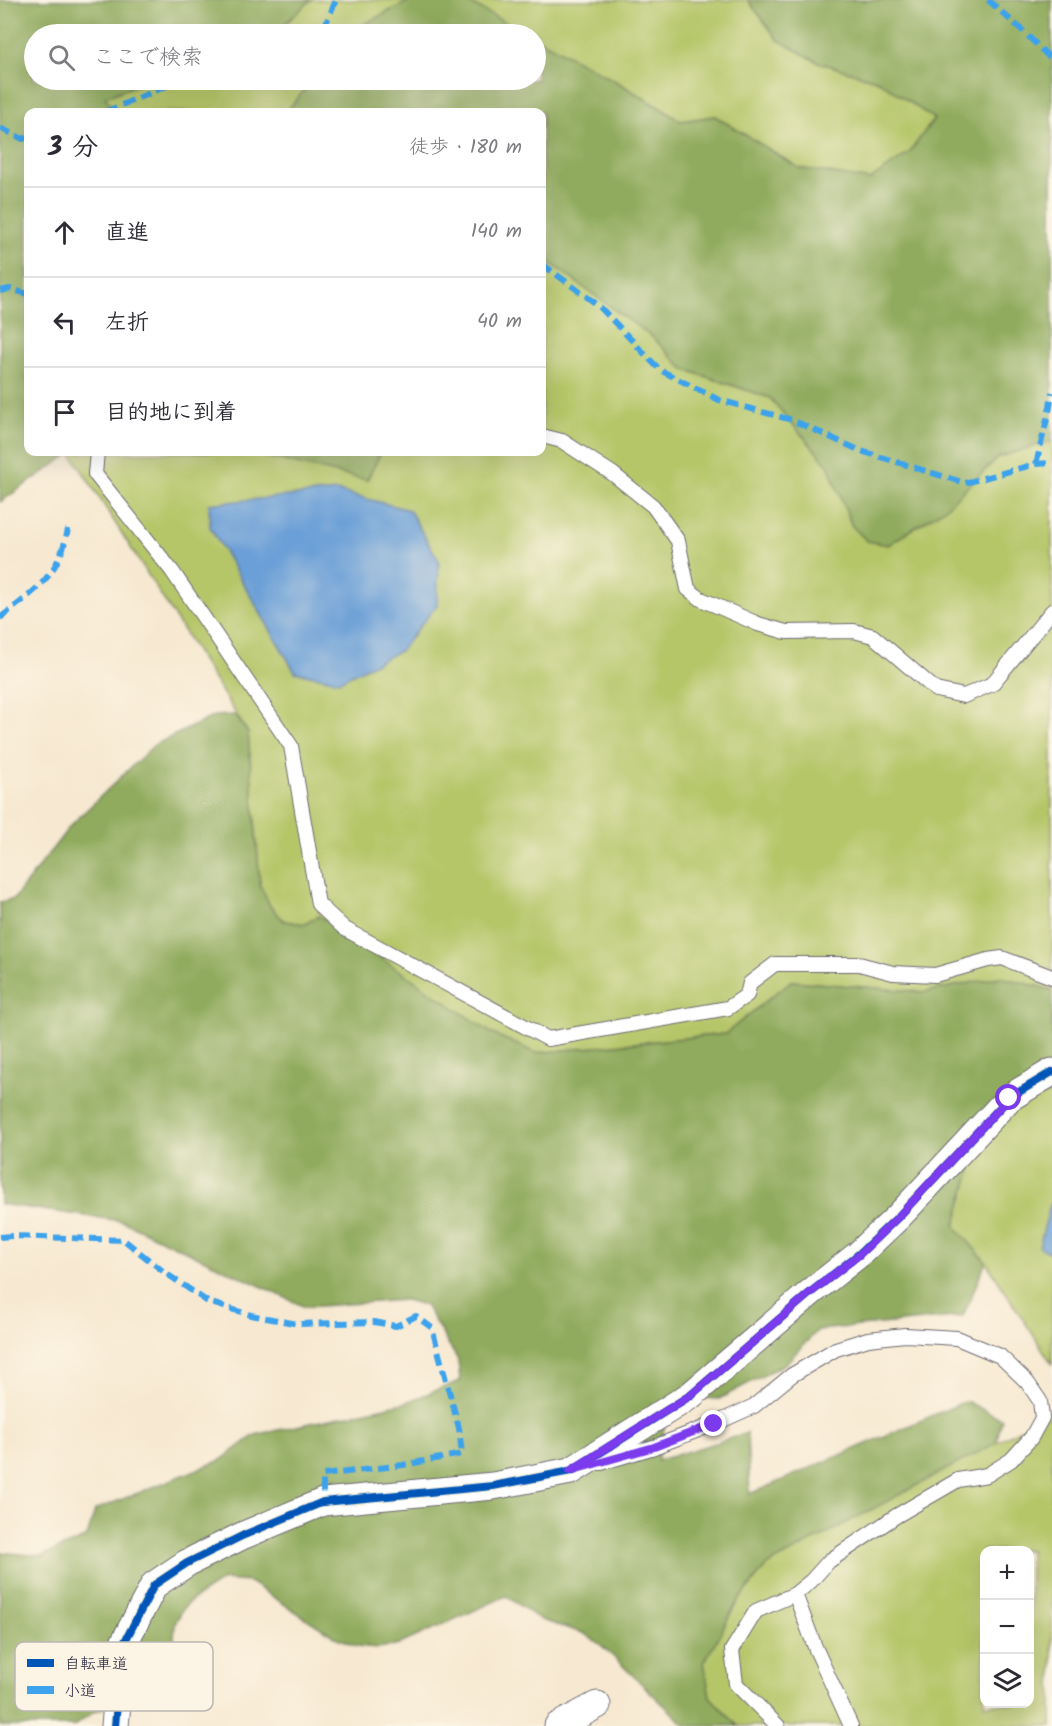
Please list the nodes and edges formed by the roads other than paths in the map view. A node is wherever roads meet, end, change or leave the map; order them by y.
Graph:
1 (546, 437) edge
2 (97, 456) edge
3 (1052, 611) edge
4 (1052, 977) edge
5 (1052, 1072) edge
6 (570, 1471) junction
7 (795, 1593) junction
8 (125, 1642) edge
9 (597, 1705) dead end
10 (116, 1711) edge
11 (115, 1726) edge
12 (558, 1726) edge
13 (778, 1726) edge
14 (851, 1726) edge

1 - 3 lane
2 - 4 lane
5 - 6 street
6 - 7 lane
6 - 8 street
7 - 13 lane
7 - 14 lane
9 - 12 street
10 - 11 street

